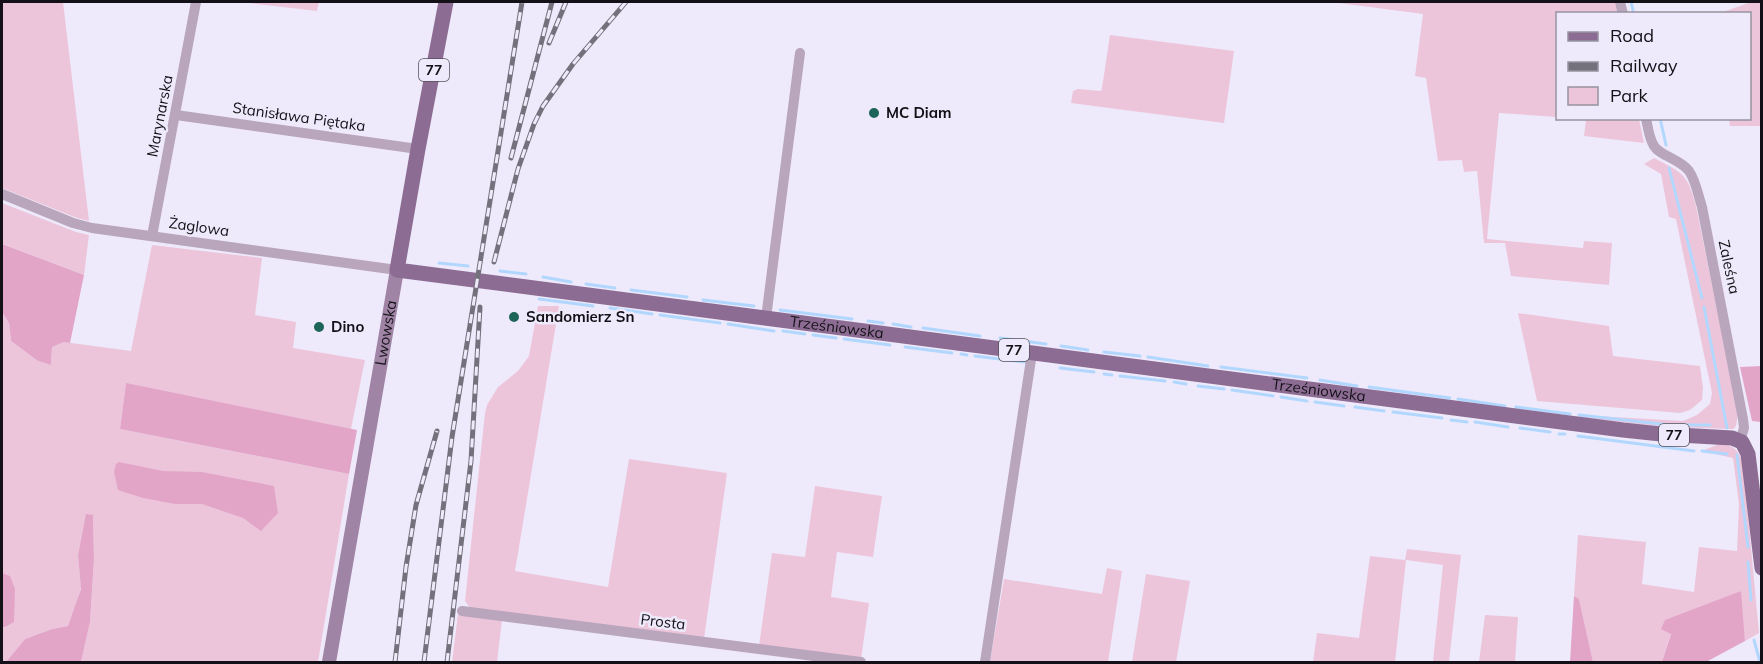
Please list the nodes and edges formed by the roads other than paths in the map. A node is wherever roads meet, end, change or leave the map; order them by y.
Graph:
1 (196, 2) edge
2 (446, 2) edge
3 (800, 53) dead end
4 (176, 115) junction
5 (1646, 120) edge
6 (418, 149) junction
7 (2, 194) edge
8 (152, 236) junction
9 (397, 270) junction
10 (766, 318) junction
11 (1032, 352) junction
12 (1740, 441) junction
13 (1761, 568) edge
14 (462, 610) dead end
15 (329, 663) edge
16 (861, 663) edge
17 (985, 663) edge

1 - 4 street, Marynarska
2 - 6 main road, Lwowska / 77
3 - 10 street
4 - 6 street, Stanisława Piętaka
4 - 8 street, Marynarska
5 - 12 street, Zaleśna
6 - 9 main road, Lwowska / 77
7 - 8 street, Żaglowa
8 - 9 street, Żaglowa
9 - 10 main road, Trześniowska / 77
9 - 15 main road, Lwowska
10 - 11 main road, Trześniowska / 77
11 - 12 main road, Trześniowska / 77
11 - 17 street
12 - 13 main road
14 - 16 street, Prosta

